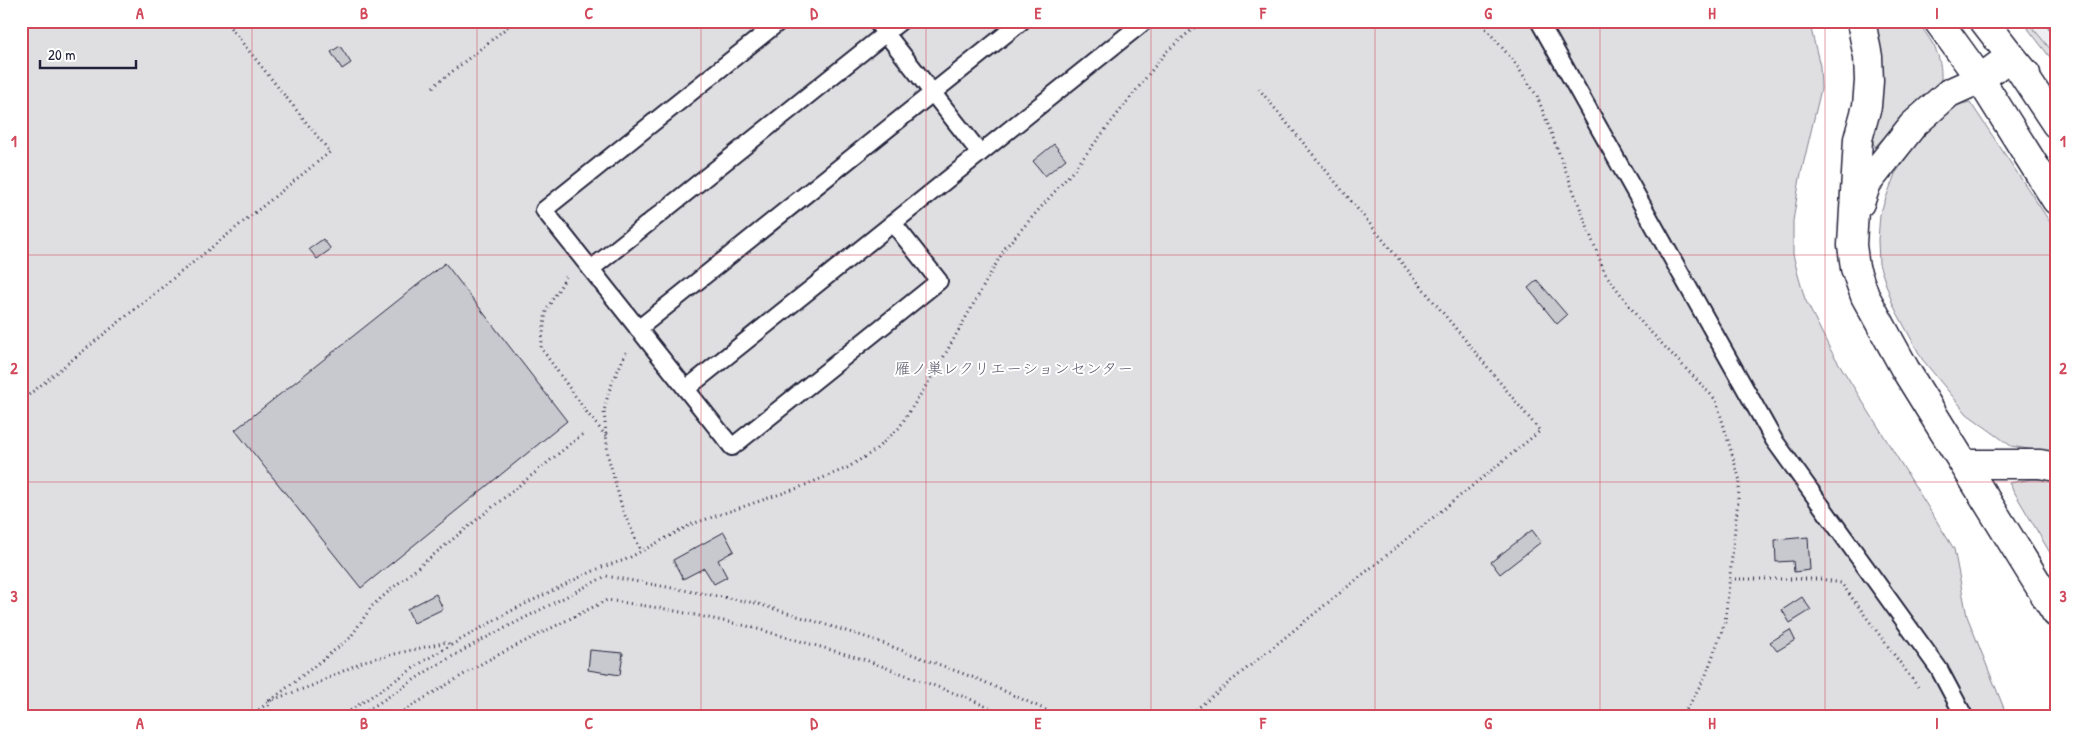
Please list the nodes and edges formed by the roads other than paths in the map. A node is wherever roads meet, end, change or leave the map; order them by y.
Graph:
1 (780, 21) edge
2 (901, 21) edge
3 (1022, 21) edge
4 (1145, 21) edge
5 (1539, 21) edge
6 (1861, 21) edge
7 (1938, 21) edge
8 (1984, 21) edge
9 (881, 27) edge
10 (2011, 56) junction
11 (1980, 79) junction
12 (933, 93) junction
13 (2056, 107) edge
14 (2056, 124) edge
15 (980, 153) junction
16 (2056, 200) edge
17 (1855, 215) junction
18 (893, 223) junction
19 (591, 269) junction
20 (638, 328) junction
21 (686, 389) junction
22 (1966, 464) junction
23 (2056, 467) edge
24 (2056, 613) edge
25 (1964, 716) edge

1 - 19 lane
2 - 9 lane
3 - 12 lane
4 - 15 lane
5 - 25 lane
6 - 17 street
7 - 11 street
8 - 10 street
9 - 12 lane
9 - 19 lane
10 - 11 street
10 - 13 street
10 - 14 street
11 - 16 street
11 - 17 street
12 - 15 lane
12 - 20 lane
15 - 18 lane
17 - 22 street
18 - 21 lane
18 - 21 lane
19 - 20 lane
20 - 21 lane
22 - 23 street
22 - 24 street

